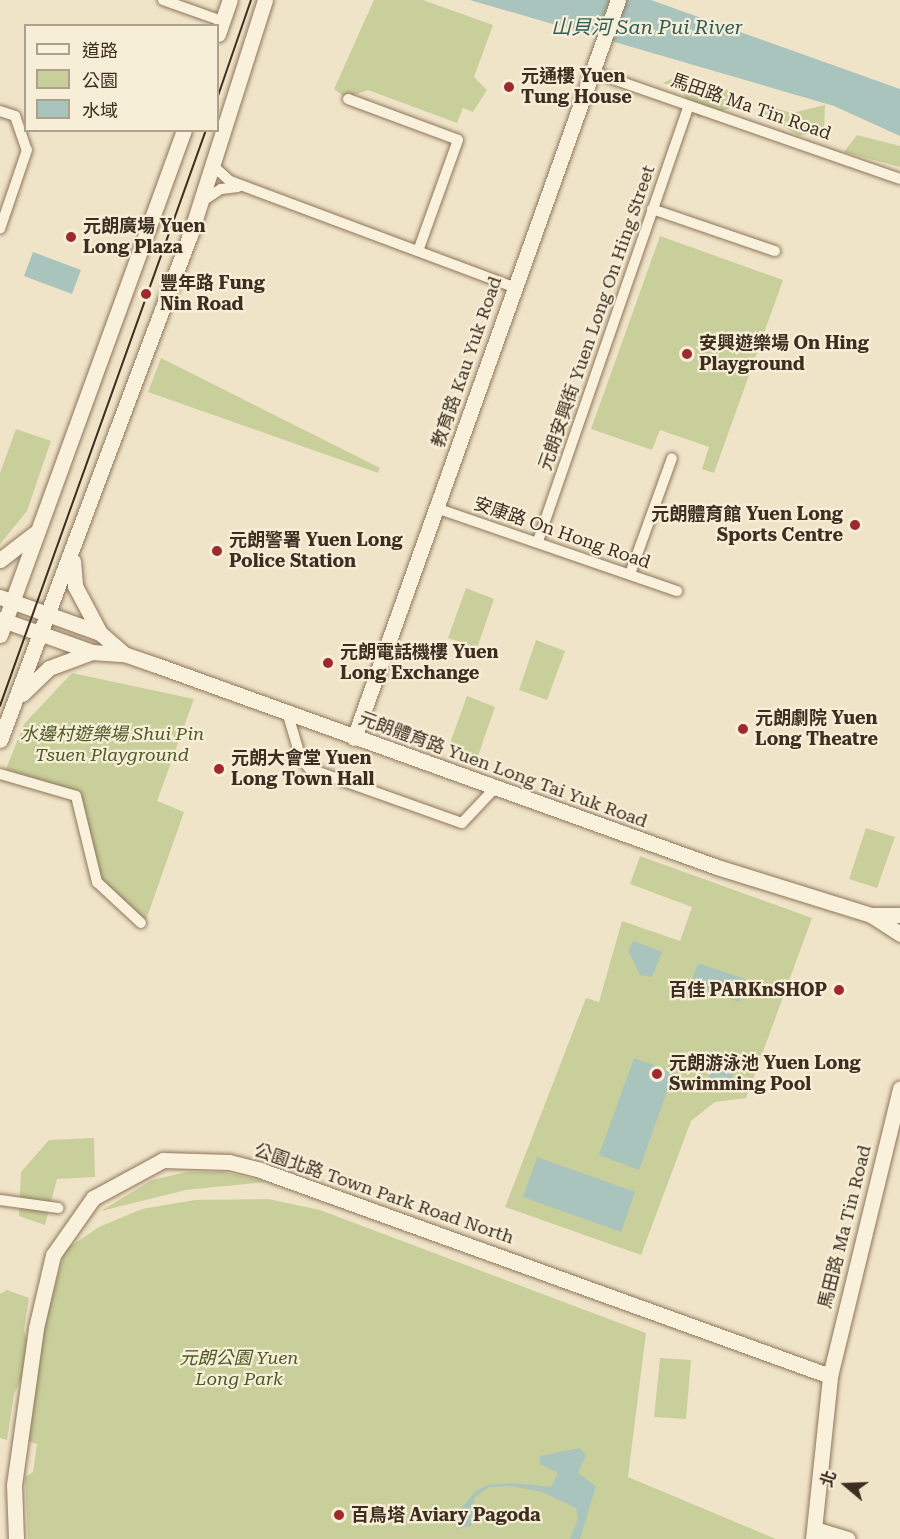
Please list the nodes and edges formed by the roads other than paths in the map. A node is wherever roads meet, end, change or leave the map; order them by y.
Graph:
1 (163, 0) edge
2 (231, 0) edge
3 (265, 0) edge
4 (618, 0) edge
5 (214, 24) edge
6 (220, 27) edge
7 (590, 71) junction
8 (348, 99) dead end
9 (689, 106) junction
10 (0, 111) edge
11 (183, 132) edge
12 (211, 164) junction
13 (900, 179) edge
14 (245, 187) junction
15 (200, 203) junction
16 (652, 209) junction
17 (0, 229) edge
18 (418, 251) junction
19 (775, 251) dead end
20 (514, 287) junction
21 (672, 458) dead end
22 (436, 508) junction
23 (36, 532) junction
24 (538, 541) junction
25 (74, 549) junction
26 (0, 560) edge
27 (630, 574) junction
28 (677, 591) dead end
29 (6, 600) edge
30 (50, 616) junction
31 (2, 625) edge
32 (100, 633) junction
33 (43, 634) junction
34 (92, 652) junction
35 (124, 654) junction
36 (12, 709) junction
37 (288, 715) junction
38 (354, 738) junction
39 (0, 740) edge
40 (0, 774) edge
41 (496, 787) junction
42 (871, 915) junction
43 (900, 915) edge
44 (141, 923) dead end
45 (900, 934) edge
46 (900, 1088) edge
47 (0, 1200) edge
48 (58, 1208) dead end
49 (830, 1376) junction
50 (814, 1534) edge
51 (16, 1539) edge
52 (847, 1539) edge

1 - 5 street
2 - 6 main road
3 - 12 main road
4 - 7 main road, 教育路 Kau Yuk Road
7 - 9 street, 馬田路 Ma Tin Road
7 - 20 main road, 教育路 Kau Yuk Road
8 - 18 street
9 - 13 street, 馬田路 Ma Tin Road
9 - 16 street, 元朗安興街 Yuen Long On Hing Street
10 - 17 street
11 - 23 main road
12 - 14 street
12 - 15 main road
14 - 15 street
14 - 18 street
15 - 25 main road
16 - 19 street
16 - 24 street, 元朗安興街 Yuen Long On Hing Street
18 - 20 street
20 - 22 main road, 教育路 Kau Yuk Road
21 - 27 street
22 - 24 street, 安康路 On Hong Road
22 - 38 main road, 教育路 Kau Yuk Road
23 - 26 main road
23 - 29 main road
24 - 27 street, 安康路 On Hong Road
25 - 30 main road
25 - 32 main road
27 - 28 street, 安康路 On Hong Road
29 - 30 main road, 元朗體育路 Yuen Long Tai Yuk Road
29 - 31 main road
30 - 32 main road, 元朗體育路 Yuen Long Tai Yuk Road
30 - 33 main road
31 - 33 main road, 元朗體育路 Yuen Long Tai Yuk Road
32 - 35 main road, 元朗體育路 Yuen Long Tai Yuk Road
33 - 34 main road, 元朗體育路 Yuen Long Tai Yuk Road
33 - 36 main road
34 - 35 main road, 元朗體育路 Yuen Long Tai Yuk Road
34 - 36 main road
35 - 37 main road, 元朗體育路 Yuen Long Tai Yuk Road
36 - 39 main road
37 - 38 main road, 元朗體育路 Yuen Long Tai Yuk Road
37 - 41 street
38 - 41 main road, 元朗體育路 Yuen Long Tai Yuk Road
40 - 44 street
41 - 42 main road, 元朗體育路 Yuen Long Tai Yuk Road
42 - 43 main road, 元朗體育路 Yuen Long Tai Yuk Road
42 - 45 main road, 元朗體育路 Yuen Long Tai Yuk Road
46 - 49 main road, 馬田路 Ma Tin Road
47 - 48 street
49 - 50 main road, 馬田路 Ma Tin Road
49 - 51 main road, 公園北路 Town Park Road North
50 - 52 main road

